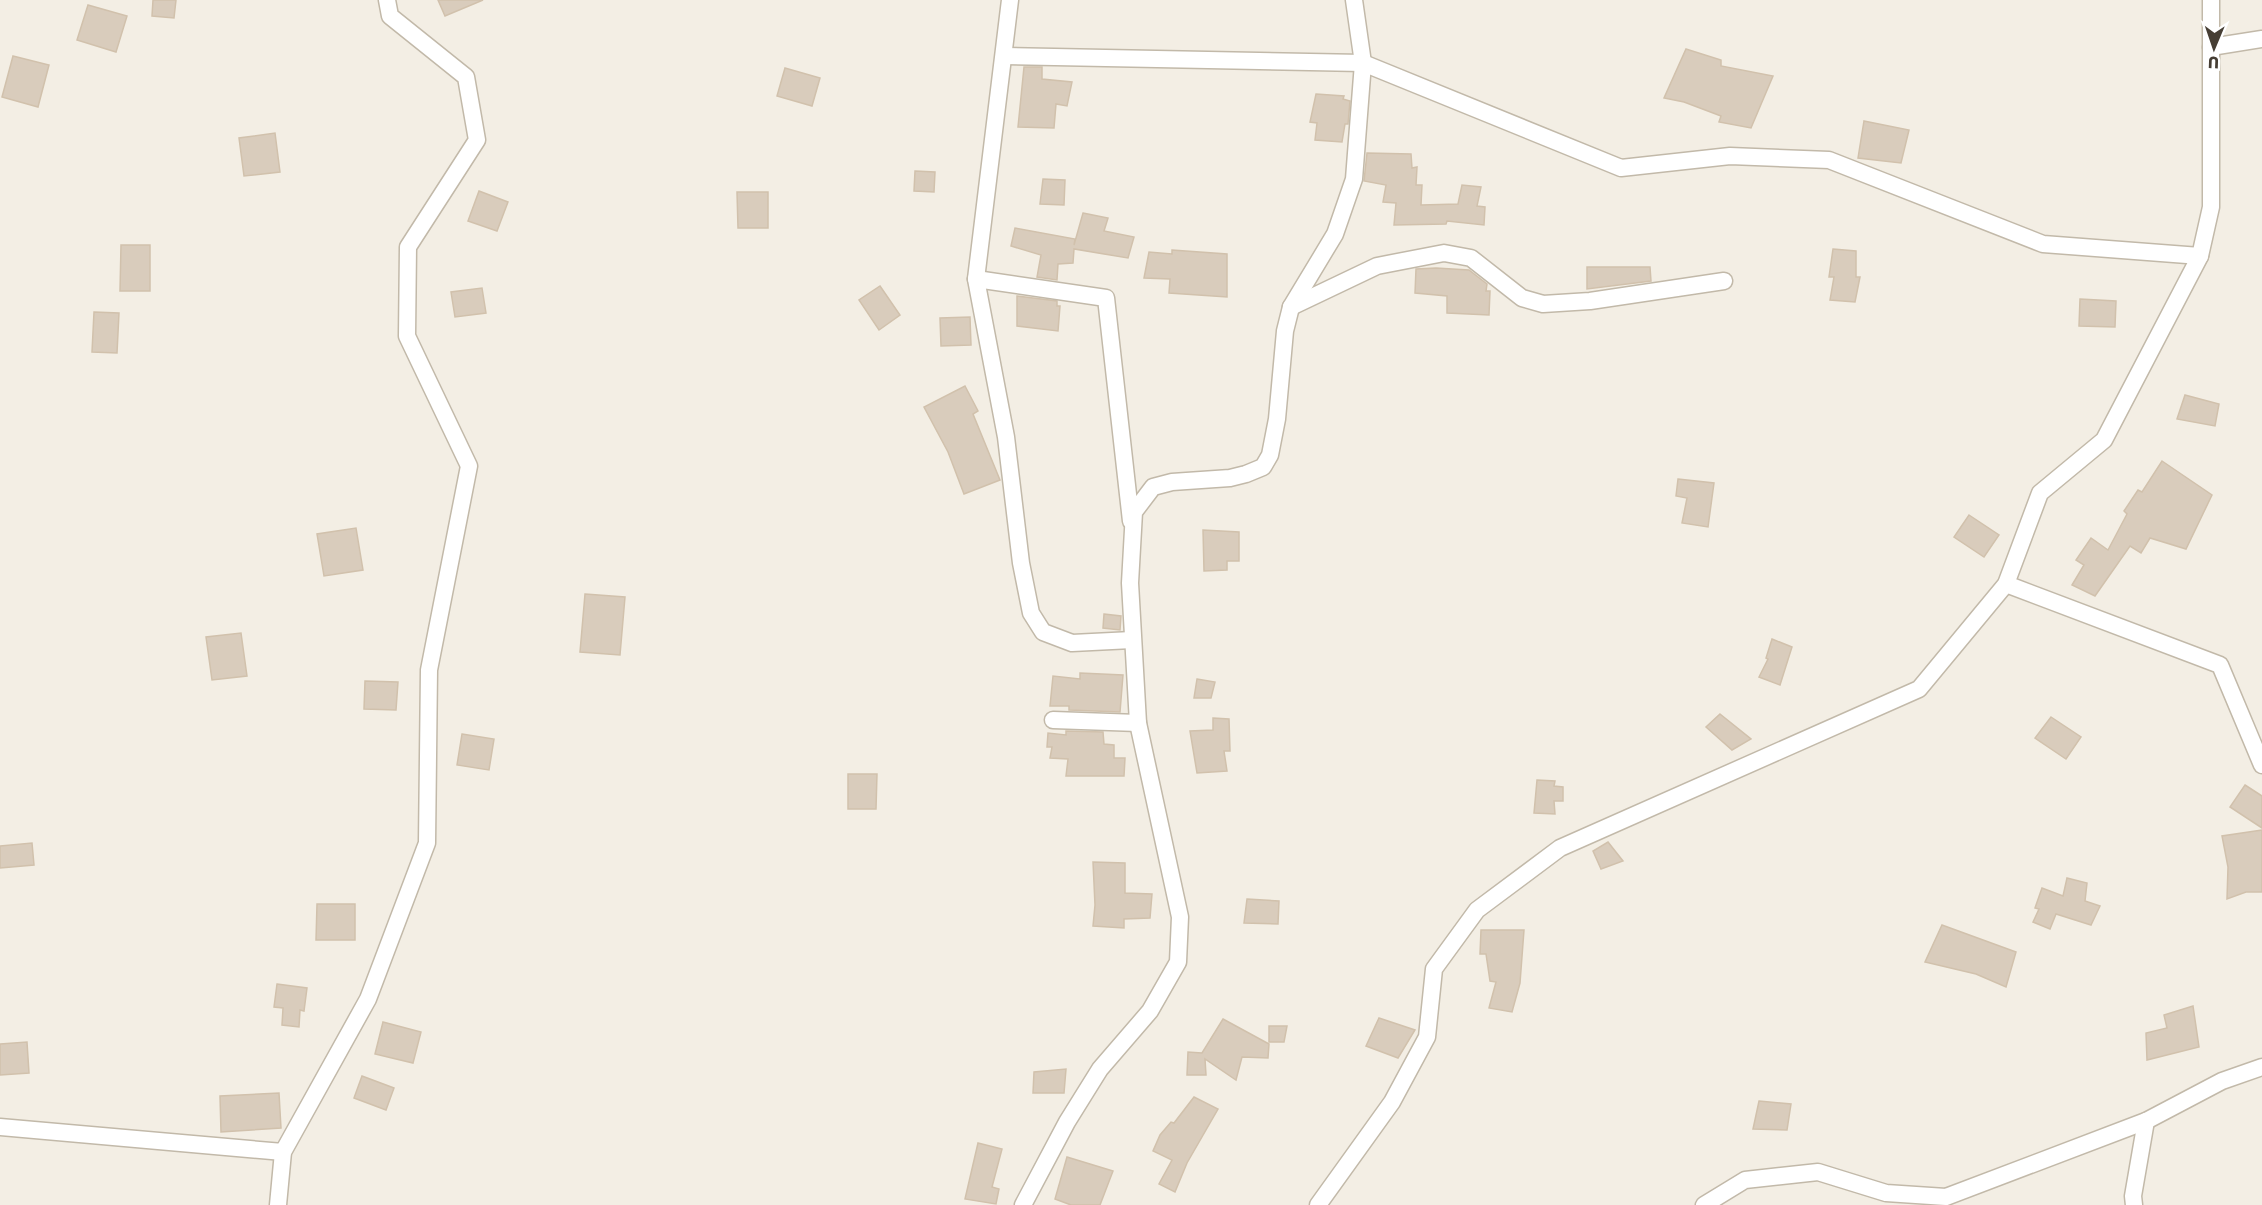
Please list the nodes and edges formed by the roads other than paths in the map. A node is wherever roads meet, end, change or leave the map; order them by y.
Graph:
1 (387, 0) edge
2 (1010, 0) edge
3 (1354, 0) edge
4 (2211, 0) edge
5 (2262, 39) edge
6 (2211, 47) junction
7 (1004, 56) junction
8 (1363, 63) junction
9 (2200, 256) junction
10 (976, 279) junction
11 (1724, 281) dead end
12 (1291, 307) junction
13 (1131, 528) junction
14 (2006, 584) junction
15 (1132, 640) junction
16 (1053, 720) dead end
17 (1138, 723) junction
18 (2262, 765) edge
19 (2262, 1067) edge
20 (2146, 1121) junction
21 (0, 1127) edge
22 (282, 1152) junction
23 (278, 1205) edge
24 (1023, 1205) edge
25 (1318, 1205) edge
26 (1704, 1205) edge
27 (2134, 1205) edge

1 - 22 street
2 - 7 street
3 - 8 street
4 - 6 street
5 - 6 street
6 - 9 street
7 - 8 street
7 - 10 street
8 - 9 street
8 - 12 street
9 - 14 street
10 - 13 street
10 - 15 street
11 - 12 street
12 - 13 street
13 - 15 street
14 - 18 street
14 - 25 street
15 - 17 street
16 - 17 street
17 - 24 street
19 - 20 street
20 - 26 street
20 - 27 street
21 - 22 street
22 - 23 street

